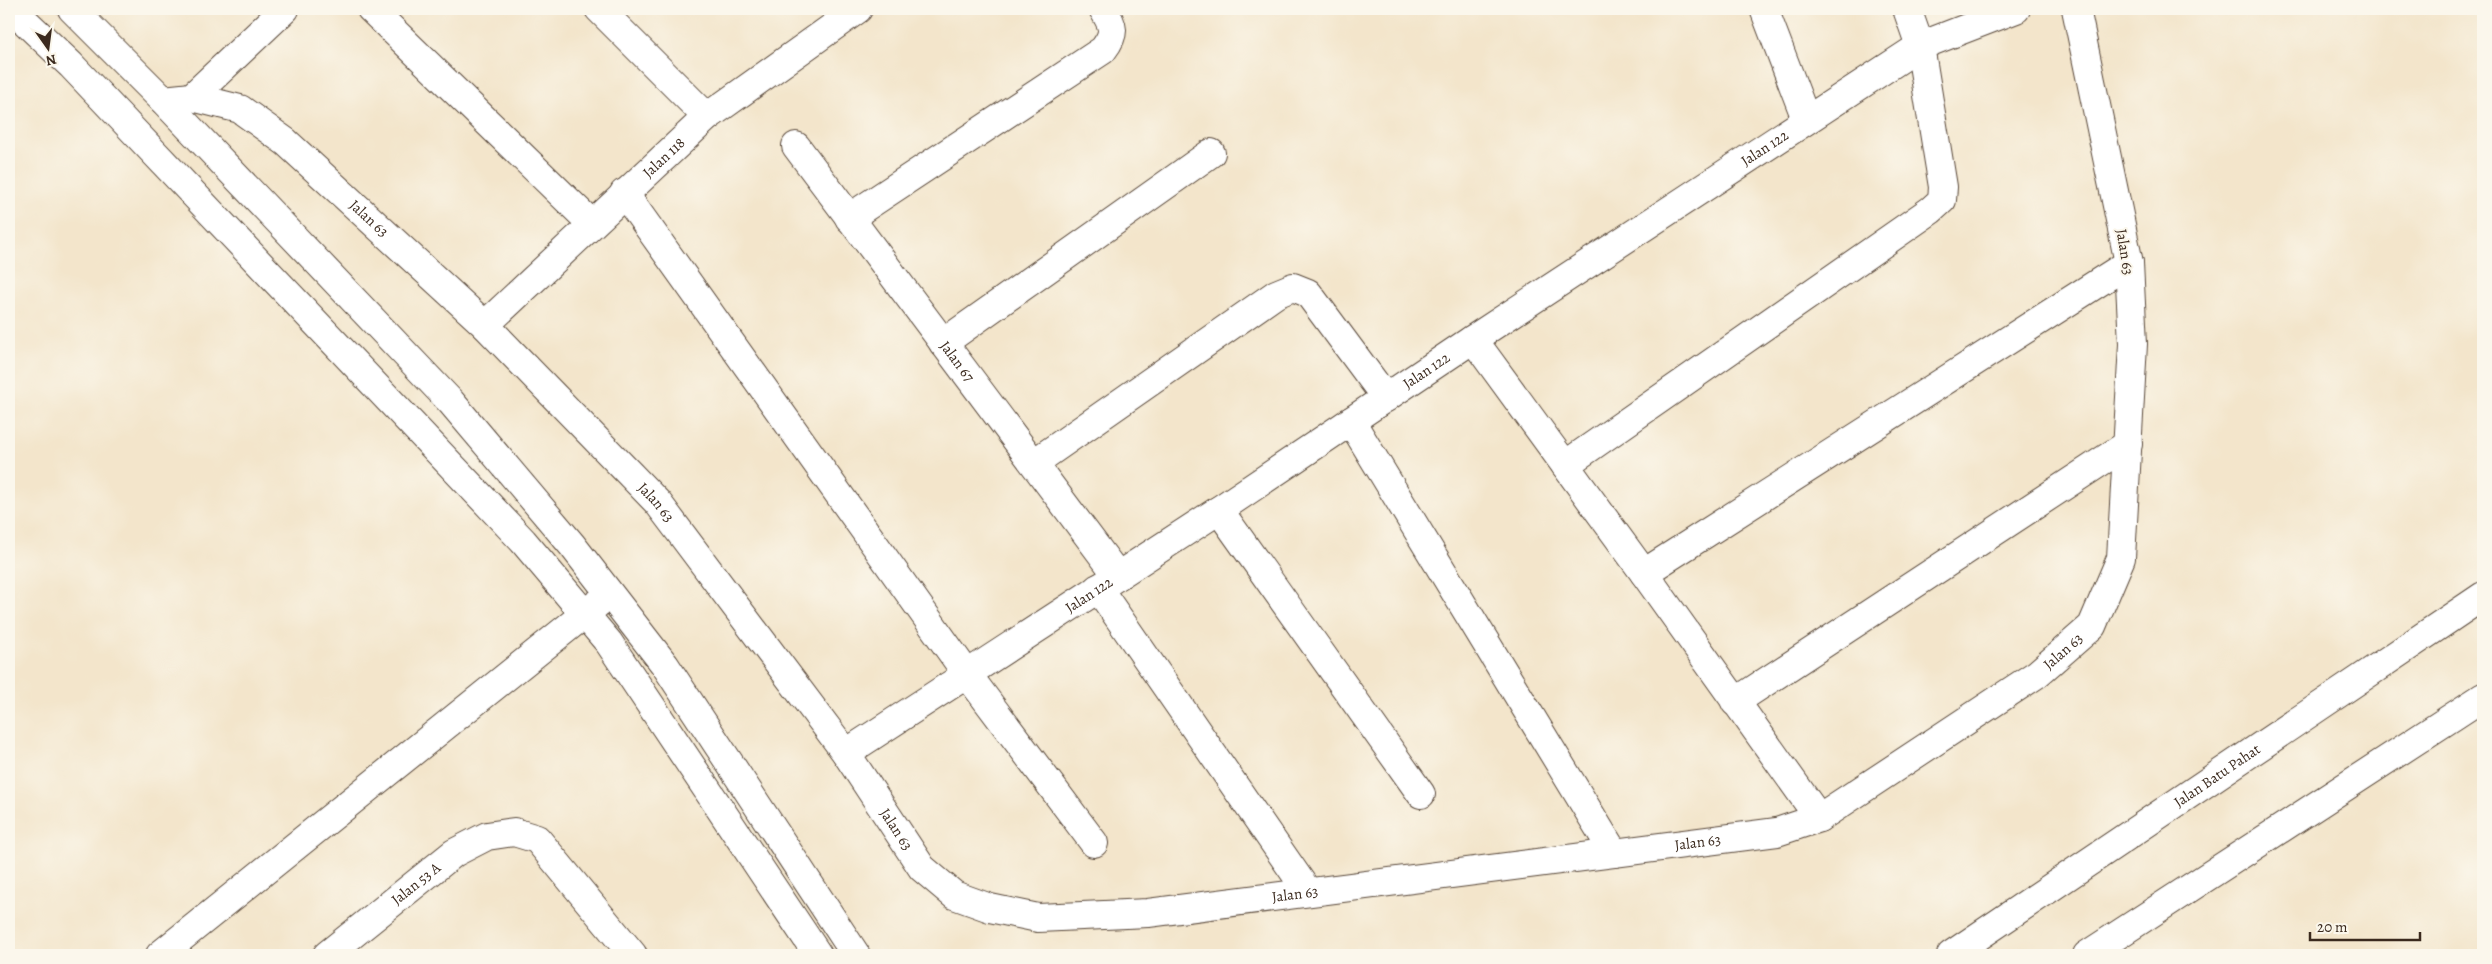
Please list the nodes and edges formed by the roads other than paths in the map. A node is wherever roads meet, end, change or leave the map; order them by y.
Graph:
1 (12, 9) edge
2 (72, 9) edge
3 (286, 9) edge
4 (371, 9) edge
5 (599, 9) edge
6 (858, 9) edge
7 (1103, 9) edge
8 (1764, 9) edge
9 (1906, 9) edge
10 (2016, 9) edge
11 (2076, 9) edge
12 (1920, 46) junction
13 (192, 97) junction
14 (163, 100) junction
15 (707, 117) junction
16 (1806, 119) junction
17 (796, 146) dead end
18 (1211, 153) dead end
19 (624, 193) junction
20 (849, 218) junction
21 (591, 224) junction
22 (2129, 262) junction
23 (485, 325) junction
24 (1473, 339) junction
25 (943, 343) junction
26 (1386, 398) junction
27 (1352, 421) junction
28 (2128, 444) junction
29 (1034, 463) junction
30 (1566, 465) junction
31 (1219, 510) junction
32 (1644, 573) junction
33 (1108, 582) junction
34 (610, 595) junction
35 (2483, 596) edge
36 (582, 614) junction
37 (967, 674) junction
38 (2483, 698) edge
39 (1735, 702) junction
40 (846, 753) junction
41 (1421, 794) dead end
42 (1819, 818) junction
43 (1094, 843) dead end
44 (1614, 853) junction
45 (1308, 892) junction
46 (622, 952) edge
47 (160, 955) edge
48 (327, 955) edge
49 (818, 955) edge
50 (856, 955) edge
51 (1951, 955) edge
52 (2087, 955) edge

1 - 36 main road
2 - 14 main road
3 - 13 main road
4 - 21 main road
5 - 15 main road
6 - 15 main road, Jalan 118
7 - 20 main road
8 - 16 main road
9 - 12 main road
10 - 12 main road, Jalan 122
11 - 22 main road, Jalan 63
12 - 16 main road, Jalan 122
12 - 30 main road
13 - 14 main road, Jalan 63
13 - 23 main road, Jalan 63
14 - 34 main road
15 - 19 main road, Jalan 118
16 - 24 main road, Jalan 122
17 - 20 main road, Jalan 67
18 - 25 main road
19 - 21 main road, Jalan 118
19 - 37 main road
20 - 25 main road, Jalan 67
21 - 23 main road, Jalan 118
22 - 28 main road, Jalan 63
22 - 32 main road
23 - 40 main road, Jalan 63
24 - 26 main road, Jalan 122
24 - 30 main road
25 - 29 main road, Jalan 67
26 - 27 main road, Jalan 122
26 - 29 main road
27 - 31 main road, Jalan 122
27 - 44 main road
28 - 39 main road
28 - 42 main road, Jalan 63
29 - 33 main road, Jalan 67
30 - 32 main road
31 - 33 main road, Jalan 122
31 - 41 main road
32 - 39 main road
33 - 37 main road, Jalan 122
33 - 45 main road, Jalan 67
34 - 36 main road
34 - 50 main road
35 - 51 main road, Jalan Batu Pahat
36 - 47 main road
36 - 49 main road
37 - 40 main road, Jalan 122
37 - 43 main road
38 - 52 main road
39 - 42 main road
40 - 45 main road, Jalan 63
42 - 44 main road, Jalan 63
44 - 45 main road, Jalan 63
46 - 48 main road, Jalan 53 A

